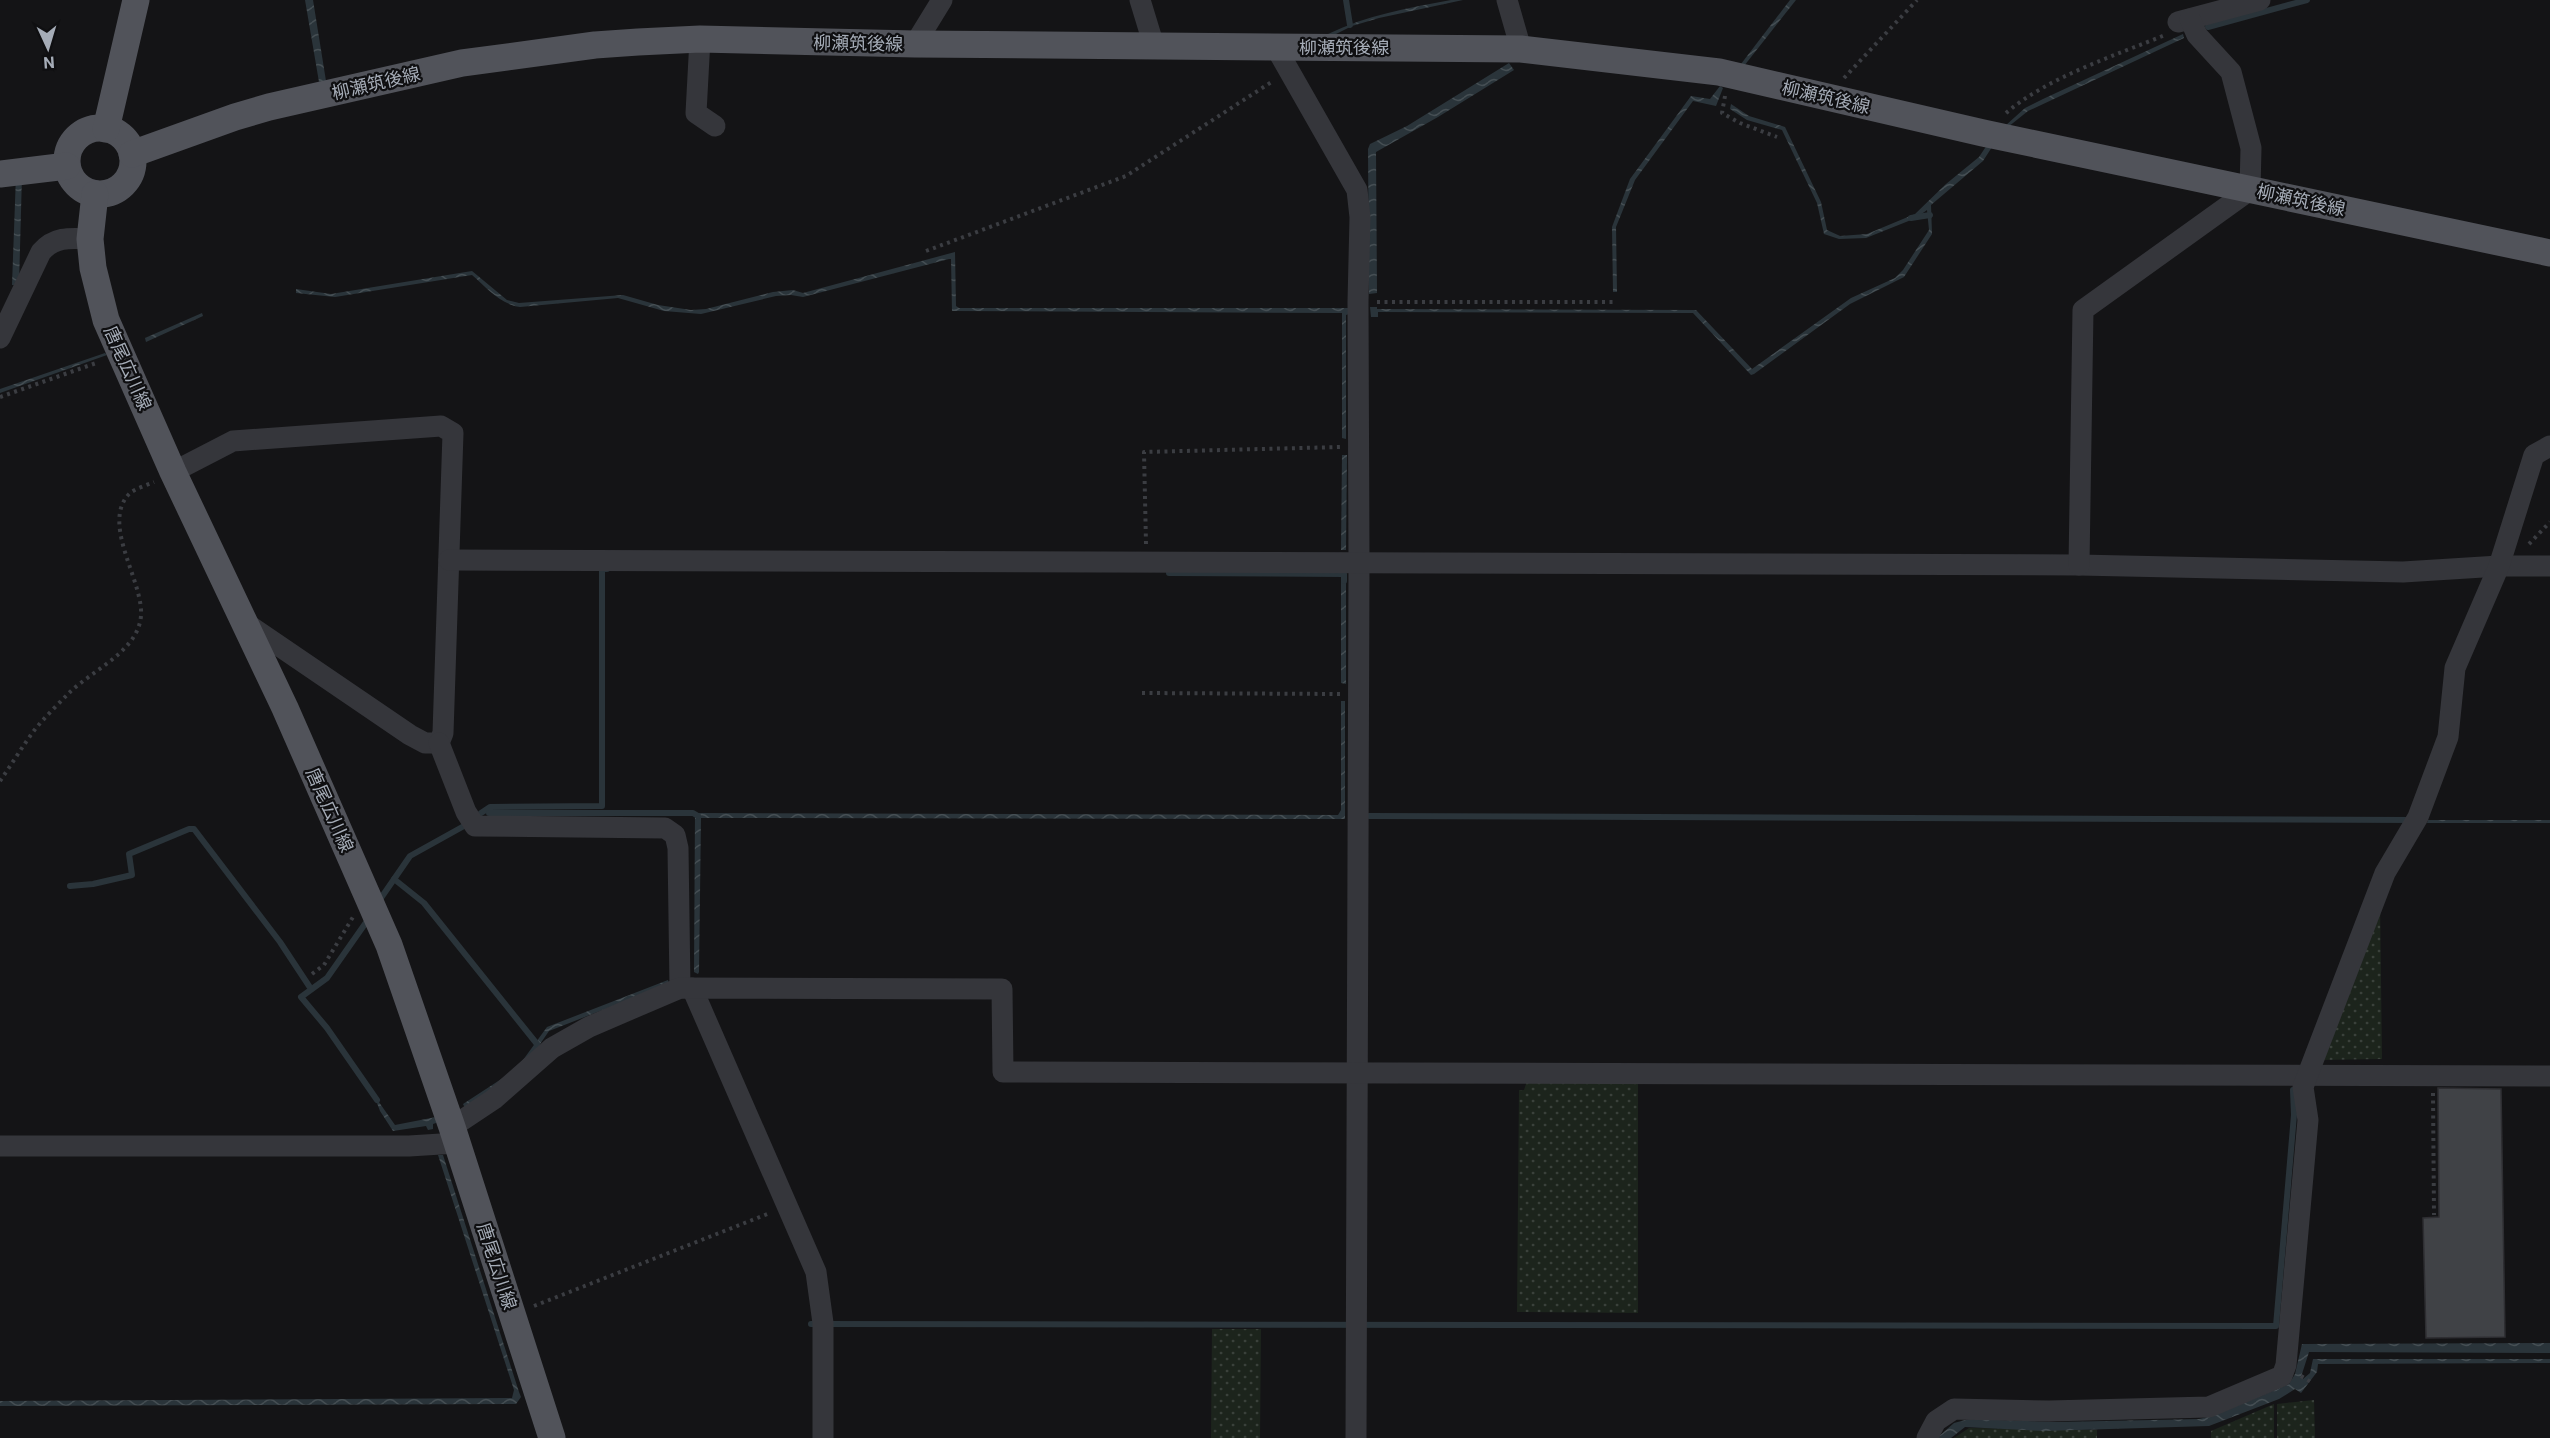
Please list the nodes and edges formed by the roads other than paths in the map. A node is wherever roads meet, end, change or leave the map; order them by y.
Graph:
1 (136, 0) edge
2 (942, 0) edge
3 (1140, 0) edge
4 (1507, 0) edge
5 (2260, 0) edge
6 (700, 39) junction
7 (915, 44) junction
8 (1154, 46) junction
9 (1275, 46) junction
10 (1521, 49) junction
11 (715, 126) dead end
12 (106, 129) junction
13 (132, 154) junction
14 (67, 166) junction
15 (0, 174) edge
16 (2250, 190) junction
17 (95, 194) junction
18 (90, 238) junction
19 (2550, 254) edge
20 (0, 338) edge
21 (2550, 446) edge
22 (173, 472) junction
23 (449, 560) junction
24 (1359, 564) junction
25 (2079, 566) junction
26 (2499, 566) junction
27 (2550, 566) edge
28 (244, 622) junction
29 (439, 743) junction
30 (686, 988) junction
31 (1357, 1074) junction
32 (2308, 1074) junction
33 (2550, 1076) edge
34 (455, 1135) junction
35 (0, 1146) edge
36 (552, 1438) edge
37 (823, 1438) edge
38 (1356, 1438) edge
39 (1927, 1438) edge

1 - 12 main road
2 - 7 street
3 - 8 street
4 - 10 street
5 - 16 street
6 - 7 main road, 柳瀬筑後線
6 - 11 street
6 - 13 main road, 柳瀬筑後線
7 - 8 main road, 柳瀬筑後線
8 - 9 main road, 柳瀬筑後線
9 - 10 main road, 柳瀬筑後線
9 - 24 street
10 - 16 main road, 柳瀬筑後線
12 - 13 main road
12 - 14 main road
13 - 17 main road
14 - 15 main road
14 - 17 main road
16 - 19 main road, 柳瀬筑後線
16 - 25 street
17 - 18 main road, 唐尾広川線
18 - 20 street
18 - 22 main road, 唐尾広川線
21 - 26 street
22 - 23 street
22 - 28 main road, 唐尾広川線
23 - 24 street
23 - 29 street
24 - 25 street
24 - 31 street
25 - 26 street
26 - 27 street
26 - 32 street
28 - 29 street
28 - 34 main road, 唐尾広川線
29 - 30 street
30 - 31 street
30 - 34 street
30 - 37 street
31 - 32 street
31 - 38 street
32 - 33 street
32 - 39 street
34 - 35 street
34 - 36 main road, 唐尾広川線

